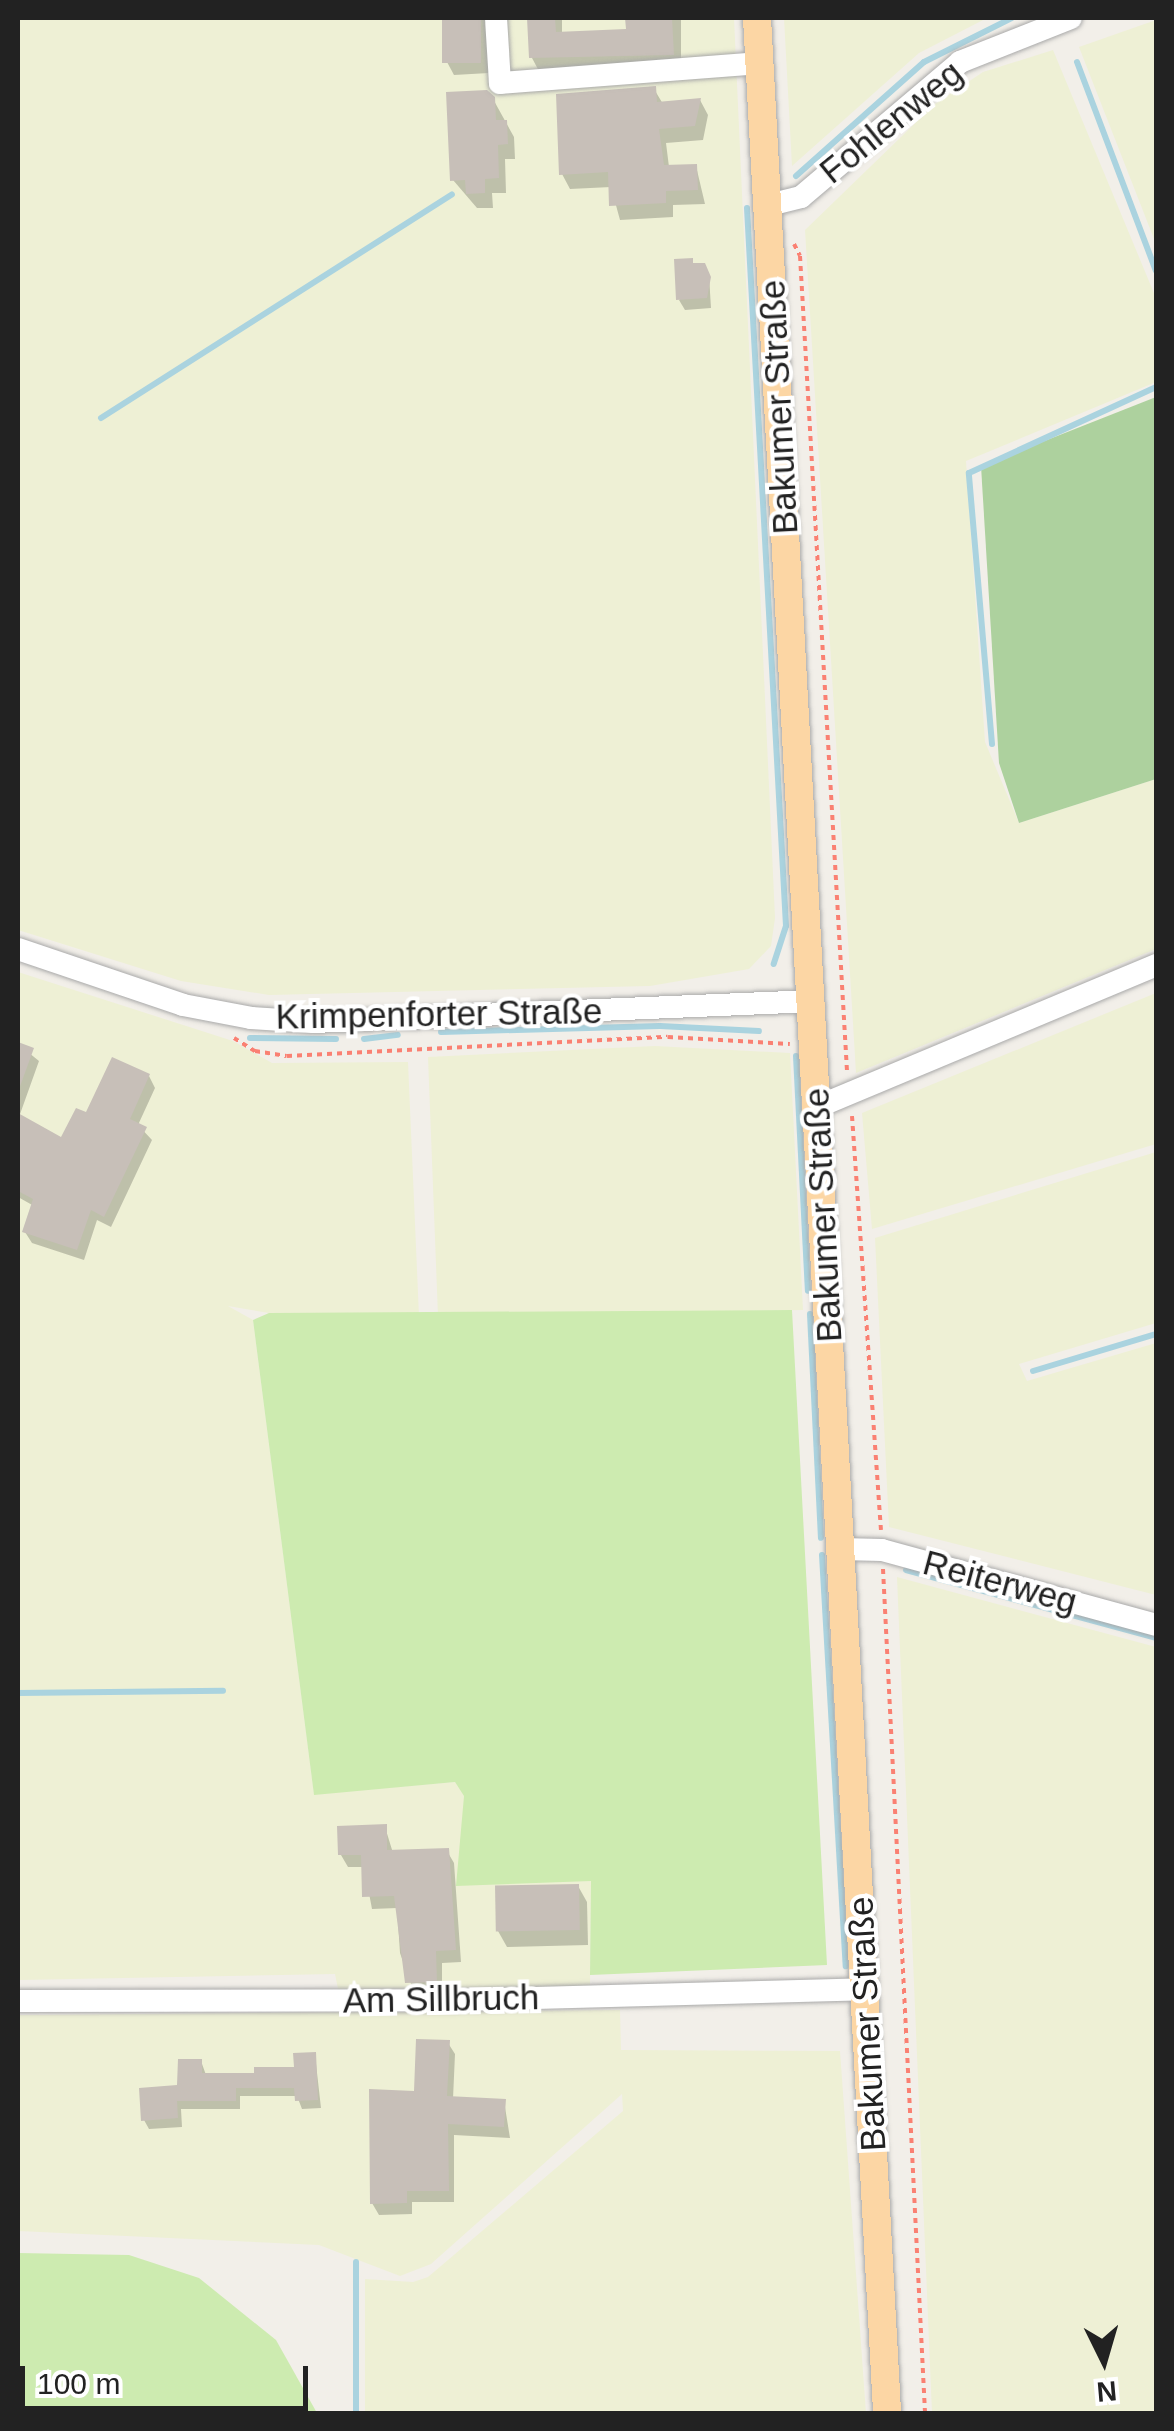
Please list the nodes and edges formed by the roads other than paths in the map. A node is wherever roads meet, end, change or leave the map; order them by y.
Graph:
1 (496, 18) edge
2 (757, 18) edge
3 (1071, 18) edge
4 (759, 63) junction
5 (768, 205) junction
6 (18, 949) edge
7 (1156, 965) edge
8 (810, 1001) junction
9 (817, 1107) junction
10 (842, 1549) junction
11 (1156, 1625) edge
12 (865, 1989) junction
13 (18, 2001) edge
14 (888, 2414) edge

1 - 4 street
2 - 4 main road, Bakumer Straße
3 - 5 street, Fohlenweg
4 - 5 main road, Bakumer Straße
5 - 8 main road, Bakumer Straße
6 - 8 street, Krimpenforter Straße
7 - 9 street
8 - 9 main road, Bakumer Straße
9 - 10 main road, Bakumer Straße
10 - 11 street, Reiterweg
10 - 12 main road, Bakumer Straße
12 - 13 street, Am Sillbruch
12 - 14 main road, Bakumer Straße

